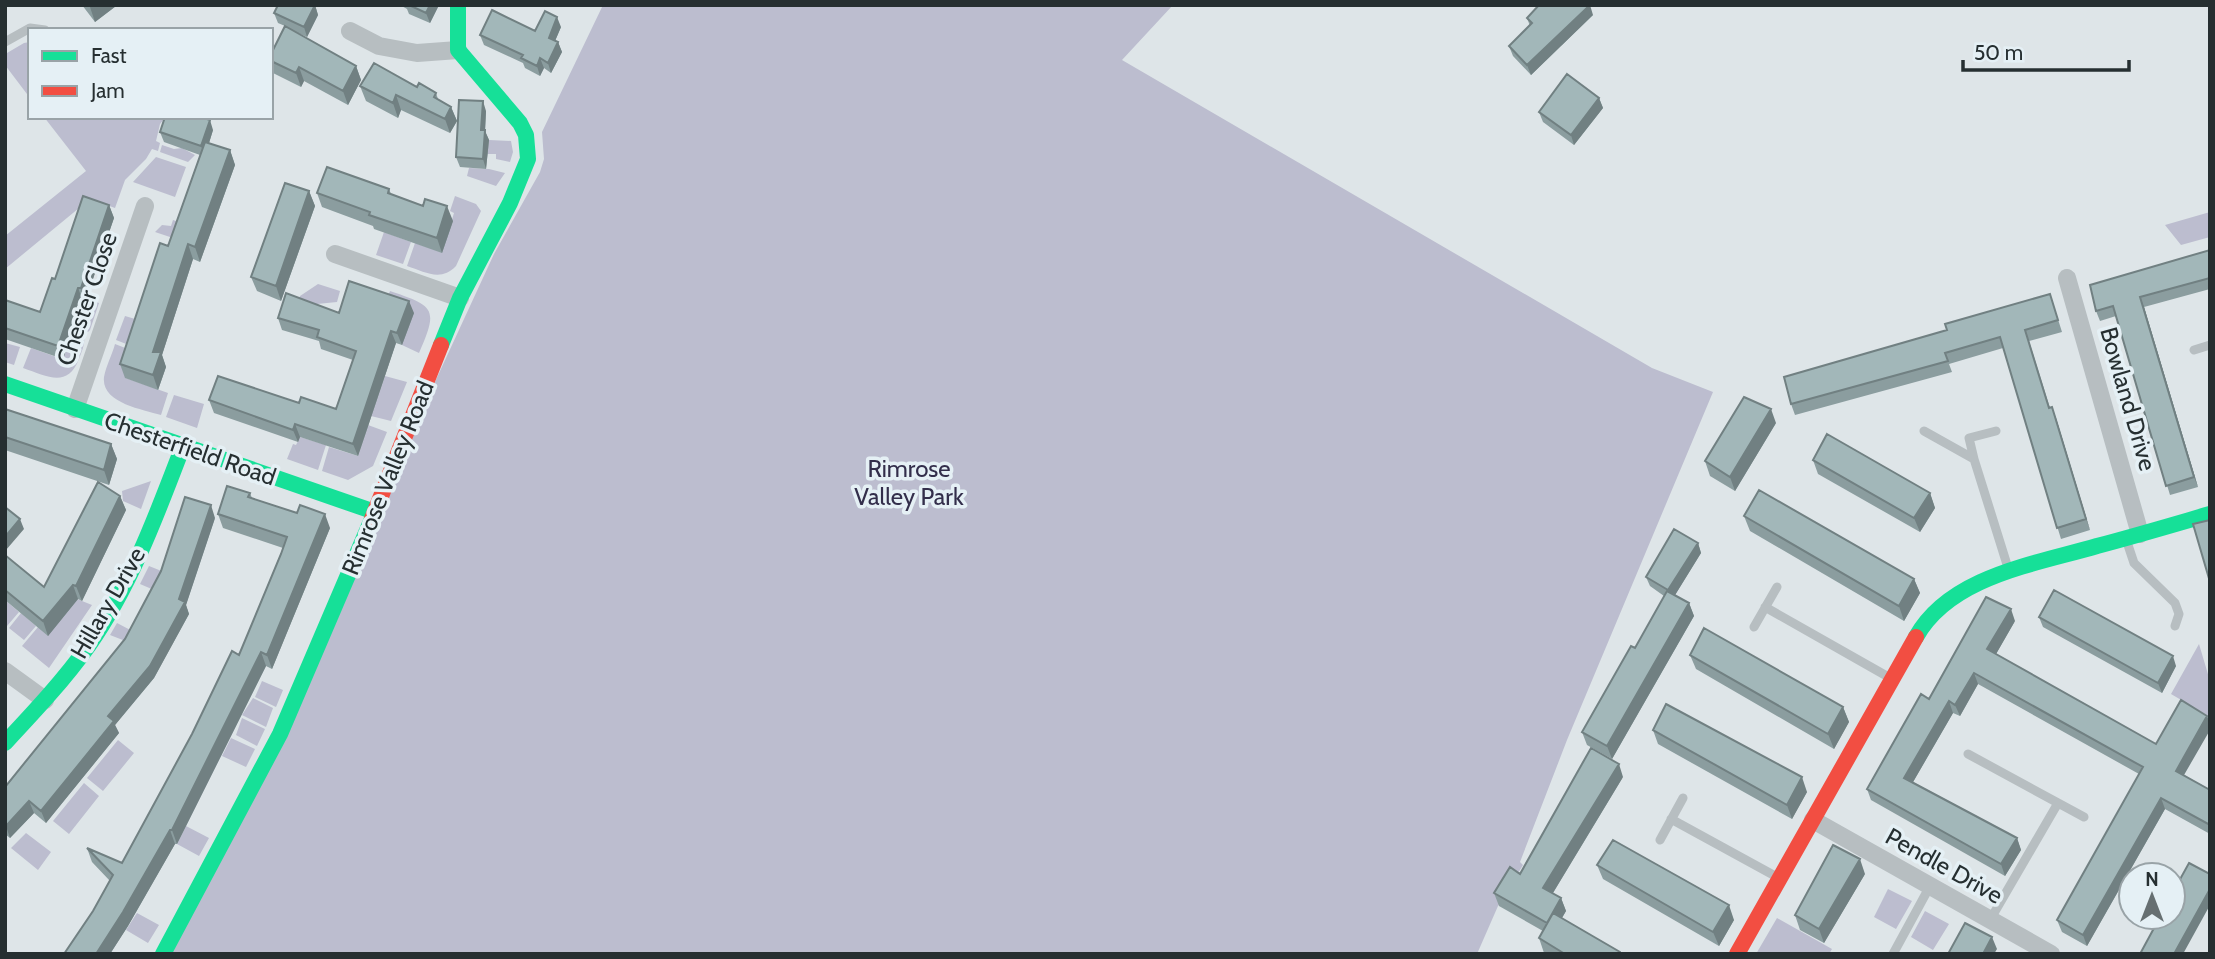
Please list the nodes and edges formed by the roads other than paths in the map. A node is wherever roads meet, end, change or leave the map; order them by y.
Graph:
1 (458, 5) edge
2 (28, 29) edge
3 (350, 30) dead end
4 (5, 42) edge
5 (458, 50) junction
6 (145, 205) dead end
7 (335, 254) dead end
8 (2067, 278) dead end
9 (460, 298) junction
10 (2210, 345) edge
11 (2194, 350) dead end
12 (5, 384) edge
13 (75, 409) junction
14 (1924, 431) dead end
15 (1996, 431) dead end
16 (183, 446) junction
17 (1975, 459) junction
18 (375, 512) junction
19 (2210, 514) edge
20 (2133, 536) junction
21 (2010, 573) junction
22 (1777, 587) dead end
23 (1765, 607) junction
24 (2175, 625) dead end
25 (1754, 627) dead end
26 (5, 671) edge
27 (1892, 679) junction
28 (45, 700) junction
29 (5, 743) edge
30 (1968, 754) dead end
31 (1683, 798) dead end
32 (2057, 803) junction
33 (2084, 817) dead end
34 (1671, 819) junction
35 (1813, 820) junction
36 (1660, 840) dead end
37 (1780, 878) junction
38 (1930, 886) junction
39 (1990, 919) junction
40 (163, 954) edge
41 (1737, 954) edge
42 (1893, 954) edge
43 (2050, 954) edge

1 - 5 street
2 - 4 lane
3 - 5 street
5 - 9 street, Rimrose Valley Road
6 - 13 street, Chester Close
7 - 9 street
8 - 20 street, Bowland Drive
9 - 18 street, Rimrose Valley Road
10 - 11 lane
12 - 13 street, Chesterfield Road
13 - 16 street, Chesterfield Road
14 - 17 lane
15 - 17 lane
16 - 18 street, Chesterfield Road
16 - 28 street, Hillary Drive
17 - 21 lane
18 - 40 street, Rimrose Valley Road
19 - 20 street
20 - 21 street
20 - 24 lane, Bowland Drive
21 - 27 street
22 - 23 lane
23 - 25 lane
23 - 27 lane
26 - 28 street
27 - 35 street
28 - 29 street, Hillary Drive
30 - 32 lane
31 - 34 lane
32 - 33 lane
32 - 39 lane
34 - 36 lane
34 - 37 lane
35 - 37 street
35 - 38 street, Pendle Drive
37 - 41 street
38 - 39 street, Pendle Drive
38 - 42 lane
39 - 43 street, Pendle Drive

